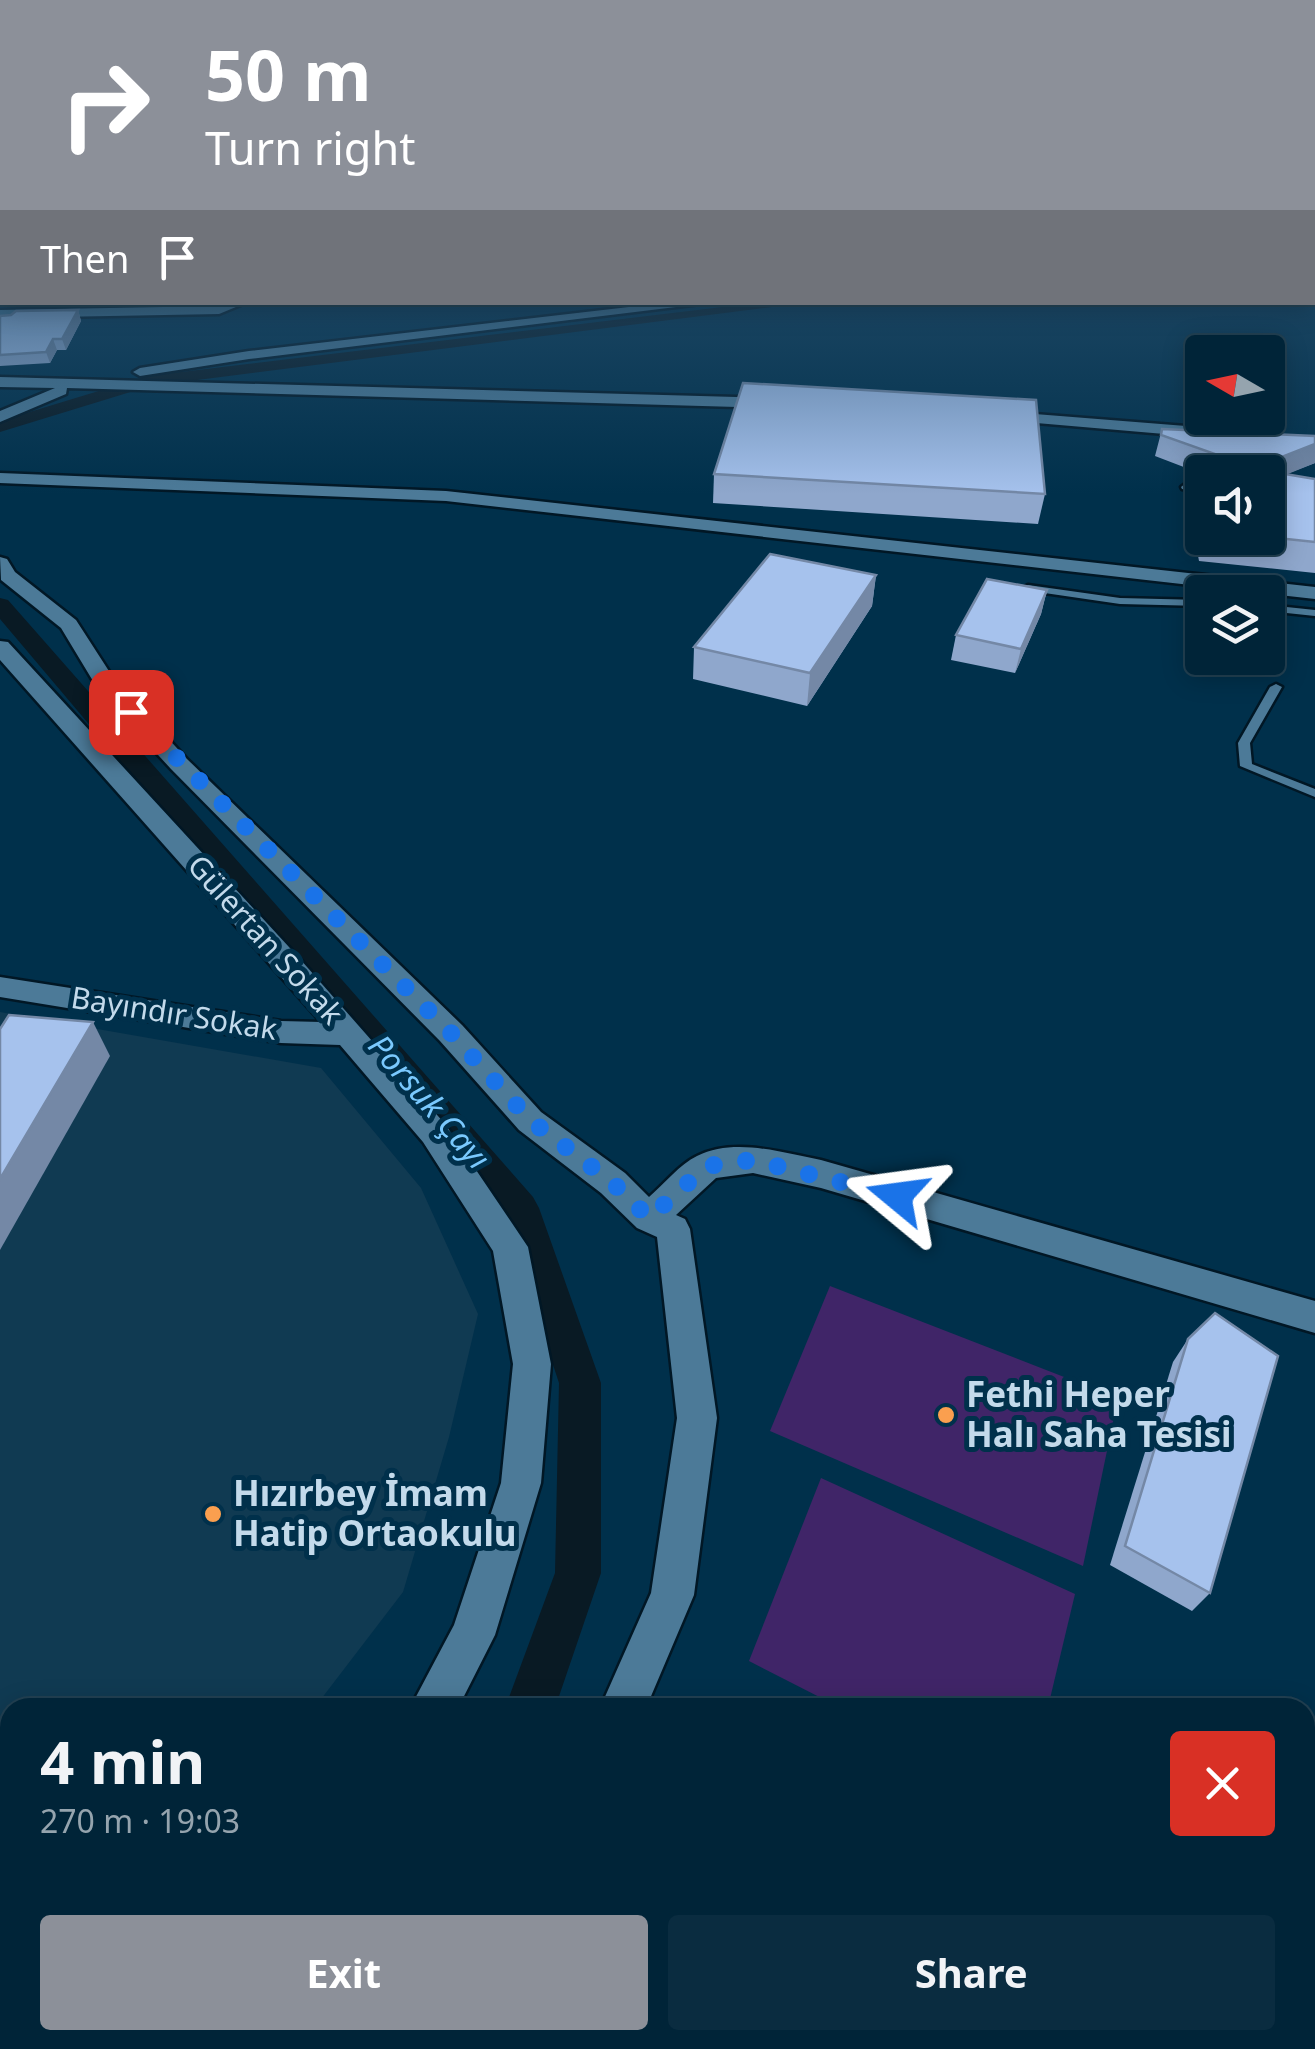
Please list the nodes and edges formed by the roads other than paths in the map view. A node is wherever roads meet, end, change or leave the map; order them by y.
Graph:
1 (233, 305) edge
2 (685, 305) edge
3 (0, 314) edge
4 (0, 382) edge
5 (84, 385) junction
6 (804, 404) edge
7 (979, 414) edge
8 (0, 417) edge
9 (1185, 430) edge
10 (0, 478) edge
11 (0, 563) edge
12 (1014, 585) edge
13 (1315, 593) edge
14 (1185, 603) edge
15 (1285, 610) edge
16 (1315, 613) edge
17 (0, 647) edge
18 (1276, 688) dead end
19 (1315, 793) edge
20 (0, 986) edge
21 (349, 1034) junction
22 (649, 1218) junction
23 (1315, 1316) edge
24 (438, 1698) edge
25 (627, 1698) edge

1 - 3 street
2 - 5 street
4 - 5 street
5 - 6 street
5 - 8 street
7 - 9 street
10 - 13 street
11 - 22 street
12 - 14 lane
15 - 16 lane
17 - 21 street, Gülertan Sokak
18 - 19 lane
20 - 21 street, Bayındır Sokak
21 - 24 street, Gülertan Sokak
22 - 23 street
22 - 25 street

